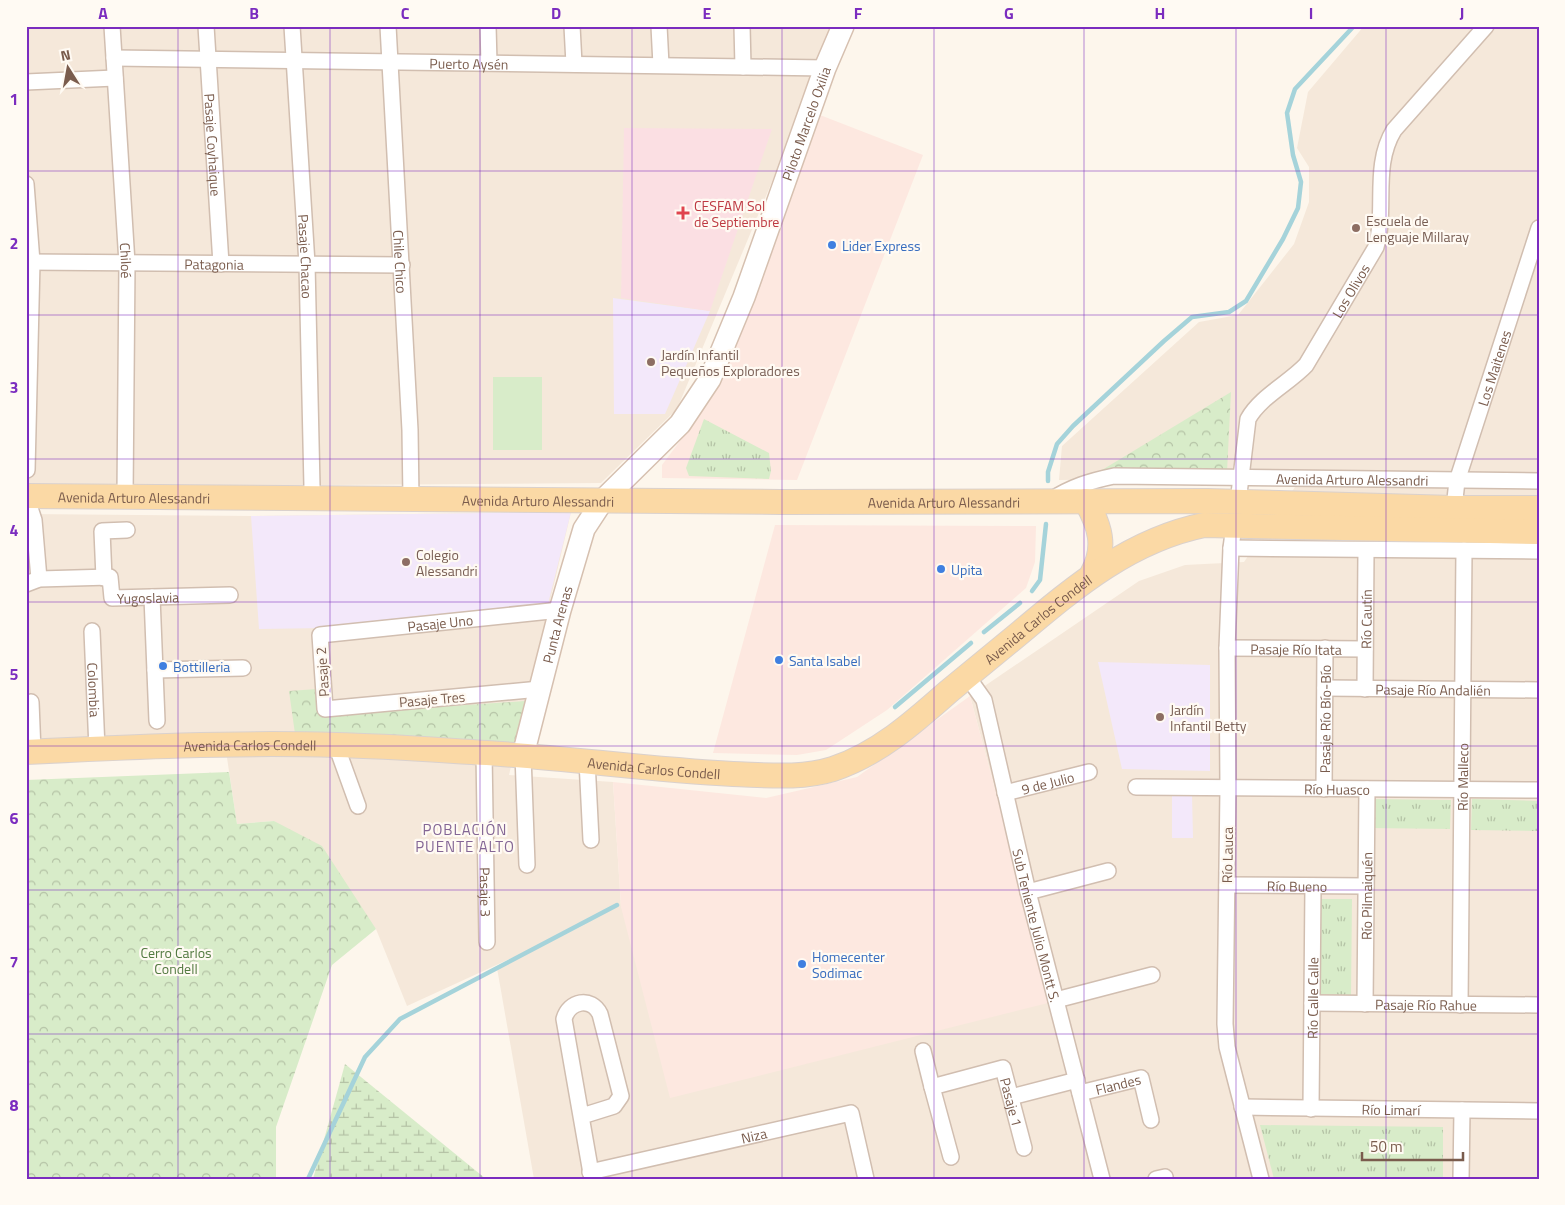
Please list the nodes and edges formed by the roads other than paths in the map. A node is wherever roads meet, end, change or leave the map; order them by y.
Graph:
1 (112, 26) edge
2 (206, 26) edge
3 (292, 26) edge
4 (388, 26) edge
5 (488, 26) edge
6 (572, 26) edge
7 (659, 26) edge
8 (742, 26) edge
9 (843, 26) edge
10 (1486, 26) edge
11 (114, 58) junction
12 (208, 59) junction
13 (293, 60) junction
14 (390, 62) junction
15 (489, 63) junction
16 (574, 64) junction
17 (660, 66) junction
18 (743, 67) junction
19 (825, 68) junction
20 (115, 78) junction
21 (26, 82) edge
22 (26, 184) edge
23 (1539, 228) edge
24 (29, 262) edge
25 (127, 263) junction
26 (221, 264) junction
27 (307, 264) junction
28 (402, 265) junction
29 (27, 470) edge
30 (1457, 481) junction
31 (1539, 482) edge
32 (312, 487) dead end
33 (1240, 490) junction
34 (125, 496) junction
35 (411, 498) junction
36 (604, 500) junction
37 (1050, 500) junction
38 (1086, 501) junction
39 (28, 502) edge
40 (1454, 508) junction
41 (1539, 508) edge
42 (1204, 525) junction
43 (127, 530) dead end
44 (1539, 532) edge
45 (1232, 537) junction
46 (1366, 550) junction
47 (1469, 550) junction
48 (1539, 551) edge
49 (1092, 574) junction
50 (104, 578) junction
51 (33, 582) edge
52 (230, 595) dead end
53 (152, 597) junction
54 (560, 610) junction
55 (92, 631) dead end
56 (320, 635) joint
57 (1227, 648) junction
58 (1326, 648) junction
59 (1365, 649) junction
60 (243, 668) dead end
61 (155, 670) junction
62 (967, 676) junction
63 (1325, 688) junction
64 (540, 689) junction
65 (1365, 689) junction
66 (1468, 690) junction
67 (1539, 690) edge
68 (31, 702) dead end
69 (325, 709) joint
70 (157, 722) dead end
71 (336, 745) junction
72 (98, 749) junction
73 (30, 752) edge
74 (484, 753) junction
75 (523, 755) junction
76 (587, 761) junction
77 (1089, 772) dead end
78 (1136, 787) dead end
79 (1228, 788) junction
80 (1324, 789) junction
81 (1367, 789) junction
82 (1467, 790) junction
83 (1539, 790) edge
84 (1005, 793) junction
85 (358, 806) dead end
86 (591, 840) dead end
87 (528, 865) dead end
88 (1108, 871) dead end
89 (1226, 885) junction
90 (1313, 886) junction
91 (1366, 886) junction
92 (1028, 892) junction
93 (487, 942) dead end
94 (1152, 975) dead end
95 (1056, 1000) junction
96 (1312, 1003) junction
97 (1365, 1004) junction
98 (1465, 1005) junction
99 (1539, 1005) edge
100 (923, 1051) dead end
101 (932, 1086) junction
102 (1078, 1086) junction
103 (1011, 1098) junction
104 (1242, 1107) junction
105 (1310, 1109) junction
106 (1462, 1110) junction
107 (1539, 1111) edge
108 (582, 1116) junction
109 (1151, 1120) dead end
110 (1024, 1148) dead end
111 (951, 1157) dead end
112 (591, 1175) edge
113 (866, 1179) edge
114 (1102, 1179) edge
115 (1156, 1179) edge
116 (1165, 1179) edge
117 (1262, 1179) edge
118 (1461, 1179) edge

1 - 11 street, Chiloé
2 - 12 street, Pasaje Coyhaique
3 - 13 street, Pasaje Chacao
4 - 14 street, Chile Chico
5 - 15 street
6 - 16 street
7 - 17 street
8 - 18 street
9 - 19 street, Piloto Marcelo Oxilia
10 - 33 street, Los Olivos
11 - 12 street, Puerto Aysén
11 - 20 street, Chiloé
12 - 13 street, Puerto Aysén
12 - 26 street, Pasaje Coyhaique
13 - 14 street, Puerto Aysén
13 - 27 street, Pasaje Chacao
14 - 15 street, Puerto Aysén
14 - 28 street, Chile Chico
15 - 16 street, Puerto Aysén
16 - 17 street, Puerto Aysén
17 - 18 street, Puerto Aysén
18 - 19 street, Puerto Aysén
19 - 36 street, Piloto Marcelo Oxilia
20 - 21 street
20 - 25 street, Chiloé
22 - 24 street
23 - 30 street, Los Maitenes
24 - 25 street, Patagonia
24 - 29 street
25 - 26 street, Patagonia
25 - 34 street, Chiloé
26 - 27 street, Patagonia
27 - 28 street, Patagonia
27 - 32 street, Pasaje Chacao
28 - 35 street, Chile Chico
30 - 31 street, Avenida Arturo Alessandri
30 - 33 street, Avenida Arturo Alessandri
30 - 40 street, Los Maitenes
33 - 37 street, Avenida Arturo Alessandri
33 - 38 main road, Avenida Arturo Alessandri
33 - 40 main road, Avenida Arturo Alessandri
33 - 42 main road
34 - 35 main road, Avenida Arturo Alessandri
34 - 39 main road, Avenida Arturo Alessandri
35 - 36 main road, Avenida Arturo Alessandri
36 - 37 main road, Avenida Arturo Alessandri
36 - 54 street, Punta Arenas
37 - 38 main road, Avenida Arturo Alessandri
38 - 49 main road
39 - 51 street
40 - 41 main road, Avenida Arturo Alessandri
42 - 45 main road
42 - 49 main road, Avenida Carlos Condell
43 - 50 street
44 - 45 main road
45 - 46 street
45 - 57 street, Río Lauca
46 - 47 street
46 - 59 street, Río Cautín
47 - 48 street
47 - 66 street, Río Malleco
49 - 62 main road, Avenida Carlos Condell
50 - 51 street, Yugoslavia
50 - 53 street, Yugoslavia
52 - 53 street, Yugoslavia
53 - 61 street
54 - 56 street, Pasaje Uno
54 - 64 street, Punta Arenas
55 - 72 street, Colombia
56 - 69 street, Pasaje 2
57 - 58 street, Pasaje Río Itata
57 - 79 street, Río Lauca
58 - 59 street, Pasaje Río Itata
58 - 63 street, Pasaje Río Bío-Bío
59 - 65 street, Río Cautín
60 - 61 street
61 - 70 street
62 - 76 main road, Avenida Carlos Condell
62 - 84 street, Sub Teniente Julio Montt S.
63 - 65 street, Pasaje Río Andalién
63 - 80 street, Pasaje Río Bío-Bío
64 - 69 street, Pasaje Tres
64 - 75 street, Punta Arenas
65 - 66 street, Pasaje Río Andalién
66 - 67 street, Pasaje Río Andalién
66 - 82 street, Río Malleco
68 - 73 street
71 - 72 main road, Avenida Carlos Condell
71 - 74 main road, Avenida Carlos Condell
71 - 85 street
72 - 73 main road, Avenida Carlos Condell
74 - 75 main road, Avenida Carlos Condell
74 - 93 street, Pasaje 3
75 - 76 main road, Avenida Carlos Condell
75 - 87 street
76 - 86 street
77 - 84 street, 9 de Julio
78 - 79 street, Río Huasco
79 - 80 street, Río Huasco
79 - 89 street, Río Lauca
80 - 81 street, Río Huasco
81 - 82 street, Río Huasco
81 - 91 street, Río Pilmaiquén
82 - 83 street, Río Huasco
82 - 98 street, Río Malleco
84 - 92 street, Sub Teniente Julio Montt S.
88 - 92 street
89 - 90 street, Río Bueno
89 - 104 street, Río Lauca
90 - 91 street, Río Bueno
90 - 96 street, Río Calle Calle
91 - 97 street, Río Pilmaiquén
92 - 95 street, Sub Teniente Julio Montt S.
94 - 95 street
95 - 102 street, Sub Teniente Julio Montt S.
96 - 97 street, Pasaje Río Rahue
96 - 105 street, Río Calle Calle
97 - 98 street, Pasaje Río Rahue
98 - 99 street, Pasaje Río Rahue
100 - 101 street
101 - 103 street, Pasaje 1
101 - 111 street
102 - 103 street, Flandes
102 - 109 street, Flandes
102 - 114 street, Sub Teniente Julio Montt S.
103 - 110 street, Pasaje 1
104 - 105 street, Río Limarí
104 - 117 street, Río Lauca
105 - 106 street, Río Limarí
106 - 107 street, Río Limarí
106 - 118 street
108 - 108 street
108 - 112 street
112 - 113 street, Niza
115 - 116 street

